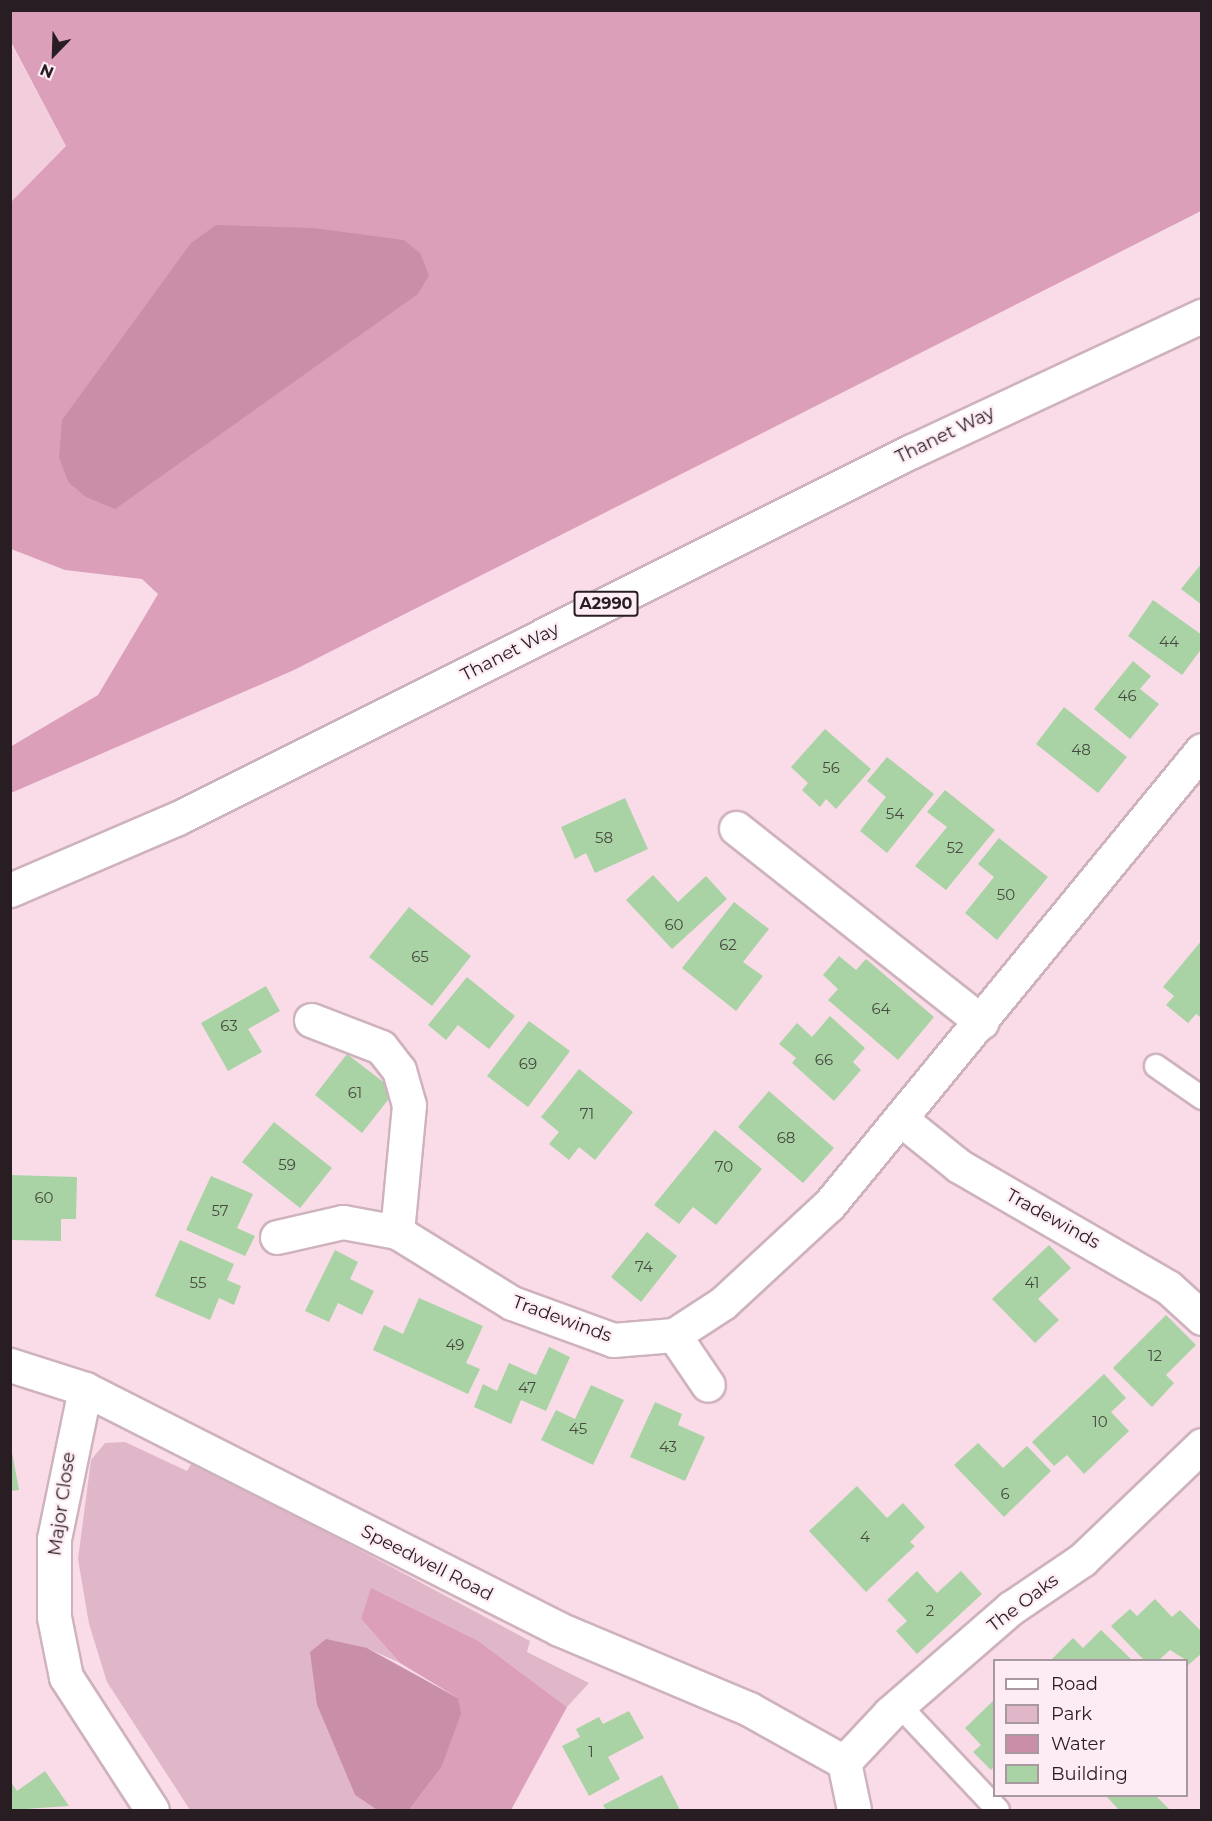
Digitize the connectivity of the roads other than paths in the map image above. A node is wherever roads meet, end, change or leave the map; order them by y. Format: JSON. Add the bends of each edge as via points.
{"nodes":[{"id":1,"x":1202,"y":316,"type":"edge"},
{"id":2,"x":1202,"y":750,"type":"edge"},
{"id":3,"x":736,"y":828,"type":"dead end"},
{"id":4,"x":10,"y":890,"type":"edge"},
{"id":5,"x":311,"y":1020,"type":"dead end"},
{"id":6,"x":982,"y":1022,"type":"junction"},
{"id":7,"x":1156,"y":1066,"type":"dead end"},
{"id":8,"x":1202,"y":1098,"type":"edge"},
{"id":9,"x":903,"y":1121,"type":"junction"},
{"id":10,"x":397,"y":1232,"type":"junction"},
{"id":11,"x":276,"y":1237,"type":"dead end"},
{"id":12,"x":1202,"y":1318,"type":"edge"},
{"id":13,"x":674,"y":1335,"type":"junction"},
{"id":14,"x":10,"y":1365,"type":"edge"},
{"id":15,"x":708,"y":1385,"type":"dead end"},
{"id":16,"x":85,"y":1389,"type":"junction"},
{"id":17,"x":1202,"y":1445,"type":"edge"},
{"id":18,"x":899,"y":1705,"type":"junction"},
{"id":19,"x":844,"y":1762,"type":"junction"},
{"id":20,"x":152,"y":1810,"type":"edge"},
{"id":21,"x":854,"y":1810,"type":"edge"},
{"id":22,"x":998,"y":1810,"type":"edge"}],
"edges":[{"from":1,"to":4,"type":"street","name":"Thanet Way","number":"A2990","via":[[912,451],[176,819]]},
{"from":2,"to":6,"type":"street","name":"Tradewinds"},
{"from":3,"to":6,"type":"street"},
{"from":5,"to":10,"type":"street","via":[[381,1047],[399,1070],[409,1105]]},
{"from":6,"to":9,"type":"street","name":"Tradewinds"},
{"from":7,"to":8,"type":"lane"},
{"from":9,"to":12,"type":"street","name":"Tradewinds","via":[[959,1166],[1168,1287]]},
{"from":9,"to":13,"type":"street","name":"Tradewinds","via":[[830,1205],[723,1303]]},
{"from":10,"to":11,"type":"street","name":"Tradewinds","via":[[343,1222]]},
{"from":10,"to":13,"type":"street","name":"Tradewinds","via":[[513,1303],[613,1340]]},
{"from":13,"to":15,"type":"street"},
{"from":14,"to":16,"type":"street","name":"Speedwell Road"},
{"from":16,"to":19,"type":"street","name":"Speedwell Road","via":[[577,1638],[749,1709]]},
{"from":16,"to":20,"type":"street","name":"Major Close","via":[[54,1539],[54,1617],[66,1677]]},
{"from":17,"to":18,"type":"street","name":"The Oaks","via":[[1082,1560],[1011,1608]]},
{"from":18,"to":19,"type":"street","name":"The Oaks"},
{"from":18,"to":22,"type":"lane"},
{"from":19,"to":21,"type":"street"}]}
